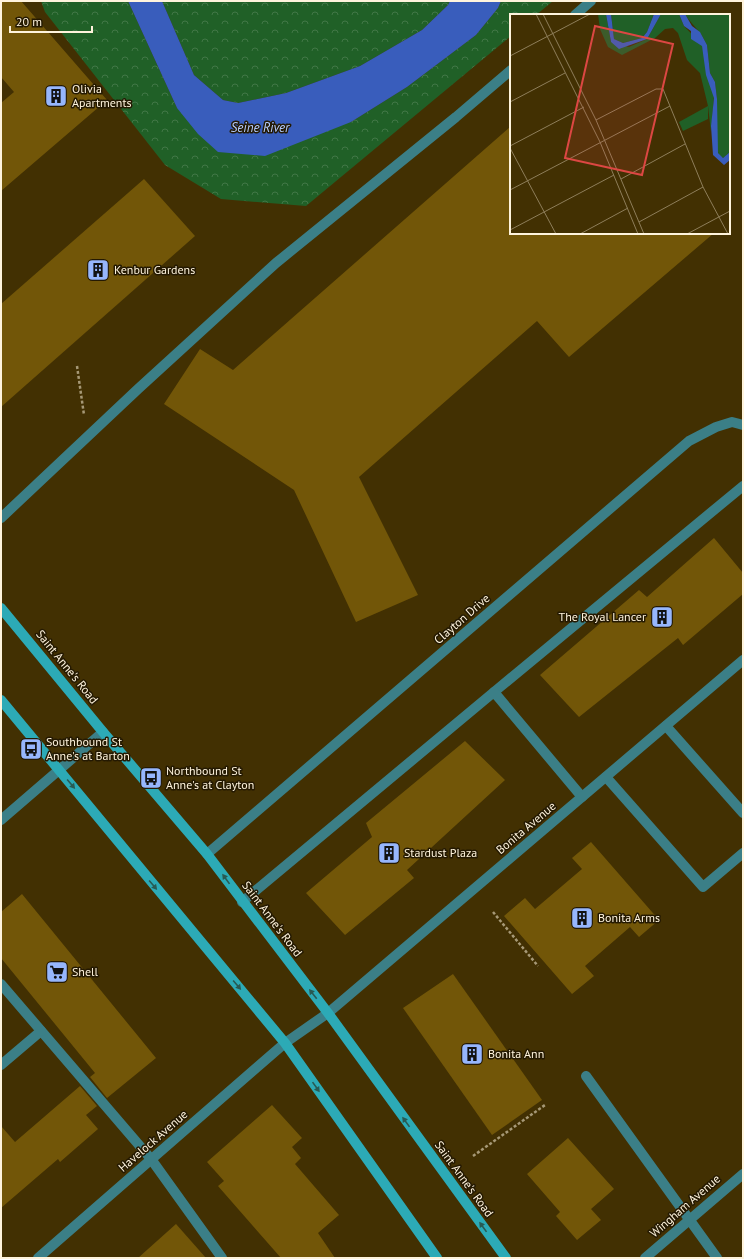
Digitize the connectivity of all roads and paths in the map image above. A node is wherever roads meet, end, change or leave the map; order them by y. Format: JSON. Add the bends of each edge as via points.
{"nodes":[{"id":1,"x":591,"y":1,"type":"edge"},
{"id":2,"x":576,"y":14,"type":"edge"},
{"id":3,"x":510,"y":71,"type":"edge"},
{"id":4,"x":77,"y":366,"type":"dead end"},
{"id":5,"x":84,"y":418,"type":"dead end"},
{"id":6,"x":743,"y":425,"type":"edge"},
{"id":7,"x":743,"y":486,"type":"edge"},
{"id":8,"x":1,"y":518,"type":"edge"},
{"id":9,"x":1,"y":608,"type":"edge"},
{"id":10,"x":743,"y":660,"type":"edge"},
{"id":11,"x":494,"y":692,"type":"junction"},
{"id":12,"x":1,"y":700,"type":"edge"},
{"id":13,"x":666,"y":726,"type":"junction"},
{"id":14,"x":104,"y":732,"type":"junction"},
{"id":15,"x":58,"y":770,"type":"junction"},
{"id":16,"x":606,"y":777,"type":"junction"},
{"id":17,"x":582,"y":797,"type":"junction"},
{"id":18,"x":743,"y":813,"type":"edge"},
{"id":19,"x":1,"y":820,"type":"edge"},
{"id":20,"x":743,"y":853,"type":"edge"},
{"id":21,"x":207,"y":854,"type":"junction"},
{"id":22,"x":242,"y":902,"type":"junction"},
{"id":23,"x":493,"y":912,"type":"dead end"},
{"id":24,"x":538,"y":966,"type":"dead end"},
{"id":25,"x":1,"y":984,"type":"edge"},
{"id":26,"x":328,"y":1014,"type":"junction"},
{"id":27,"x":41,"y":1030,"type":"junction"},
{"id":28,"x":285,"y":1043,"type":"junction"},
{"id":29,"x":1,"y":1065,"type":"edge"},
{"id":30,"x":586,"y":1076,"type":"dead end"},
{"id":31,"x":545,"y":1105,"type":"dead end"},
{"id":32,"x":473,"y":1156,"type":"dead end"},
{"id":33,"x":151,"y":1159,"type":"junction"},
{"id":34,"x":743,"y":1174,"type":"edge"},
{"id":35,"x":690,"y":1218,"type":"junction"},
{"id":36,"x":38,"y":1258,"type":"edge"},
{"id":37,"x":222,"y":1258,"type":"edge"},
{"id":38,"x":437,"y":1258,"type":"edge"},
{"id":39,"x":506,"y":1258,"type":"edge"},
{"id":40,"x":645,"y":1258,"type":"edge"},
{"id":41,"x":717,"y":1258,"type":"edge"}],
"edges":[{"from":1,"to":2,"type":"street"},
{"from":3,"to":8,"type":"street","via":[[276,262]]},
{"from":4,"to":5,"type":"path"},
{"from":6,"to":21,"type":"street","name":"Clayton Drive","via":[[732,422],[689,441]]},
{"from":7,"to":11,"type":"street"},
{"from":9,"to":14,"type":"main road","name":"Saint Anne's Road"},
{"from":10,"to":13,"type":"street","name":"Bonita Avenue"},
{"from":11,"to":17,"type":"street"},
{"from":11,"to":22,"type":"street"},
{"from":12,"to":15,"type":"main road"},
{"from":13,"to":16,"type":"street","name":"Bonita Avenue"},
{"from":13,"to":18,"type":"street"},
{"from":14,"to":15,"type":"street"},
{"from":14,"to":21,"type":"main road","name":"Saint Anne's Road"},
{"from":15,"to":19,"type":"street"},
{"from":15,"to":28,"type":"main road","one_way":true},
{"from":16,"to":17,"type":"street","name":"Bonita Avenue"},
{"from":16,"to":20,"type":"street","via":[[704,887]]},
{"from":17,"to":26,"type":"street","name":"Bonita Avenue"},
{"from":22,"to":21,"type":"main road","name":"Saint Anne's Road","one_way":true},
{"from":26,"to":22,"type":"main road","name":"Saint Anne's Road","one_way":true},
{"from":23,"to":24,"type":"path"},
{"from":25,"to":27,"type":"street"},
{"from":26,"to":28,"type":"street","name":"Bonita Avenue"},
{"from":39,"to":26,"type":"main road","name":"Saint Anne's Road","one_way":true},
{"from":27,"to":29,"type":"street"},
{"from":27,"to":33,"type":"street"},
{"from":28,"to":33,"type":"street","name":"Havelock Avenue"},
{"from":28,"to":38,"type":"main road","one_way":true},
{"from":30,"to":35,"type":"street"},
{"from":31,"to":32,"type":"path"},
{"from":33,"to":36,"type":"street","name":"Havelock Avenue"},
{"from":33,"to":37,"type":"street"},
{"from":34,"to":35,"type":"street","name":"Wingham Avenue"},
{"from":35,"to":40,"type":"street","name":"Wingham Avenue"},
{"from":35,"to":41,"type":"street"}]}
